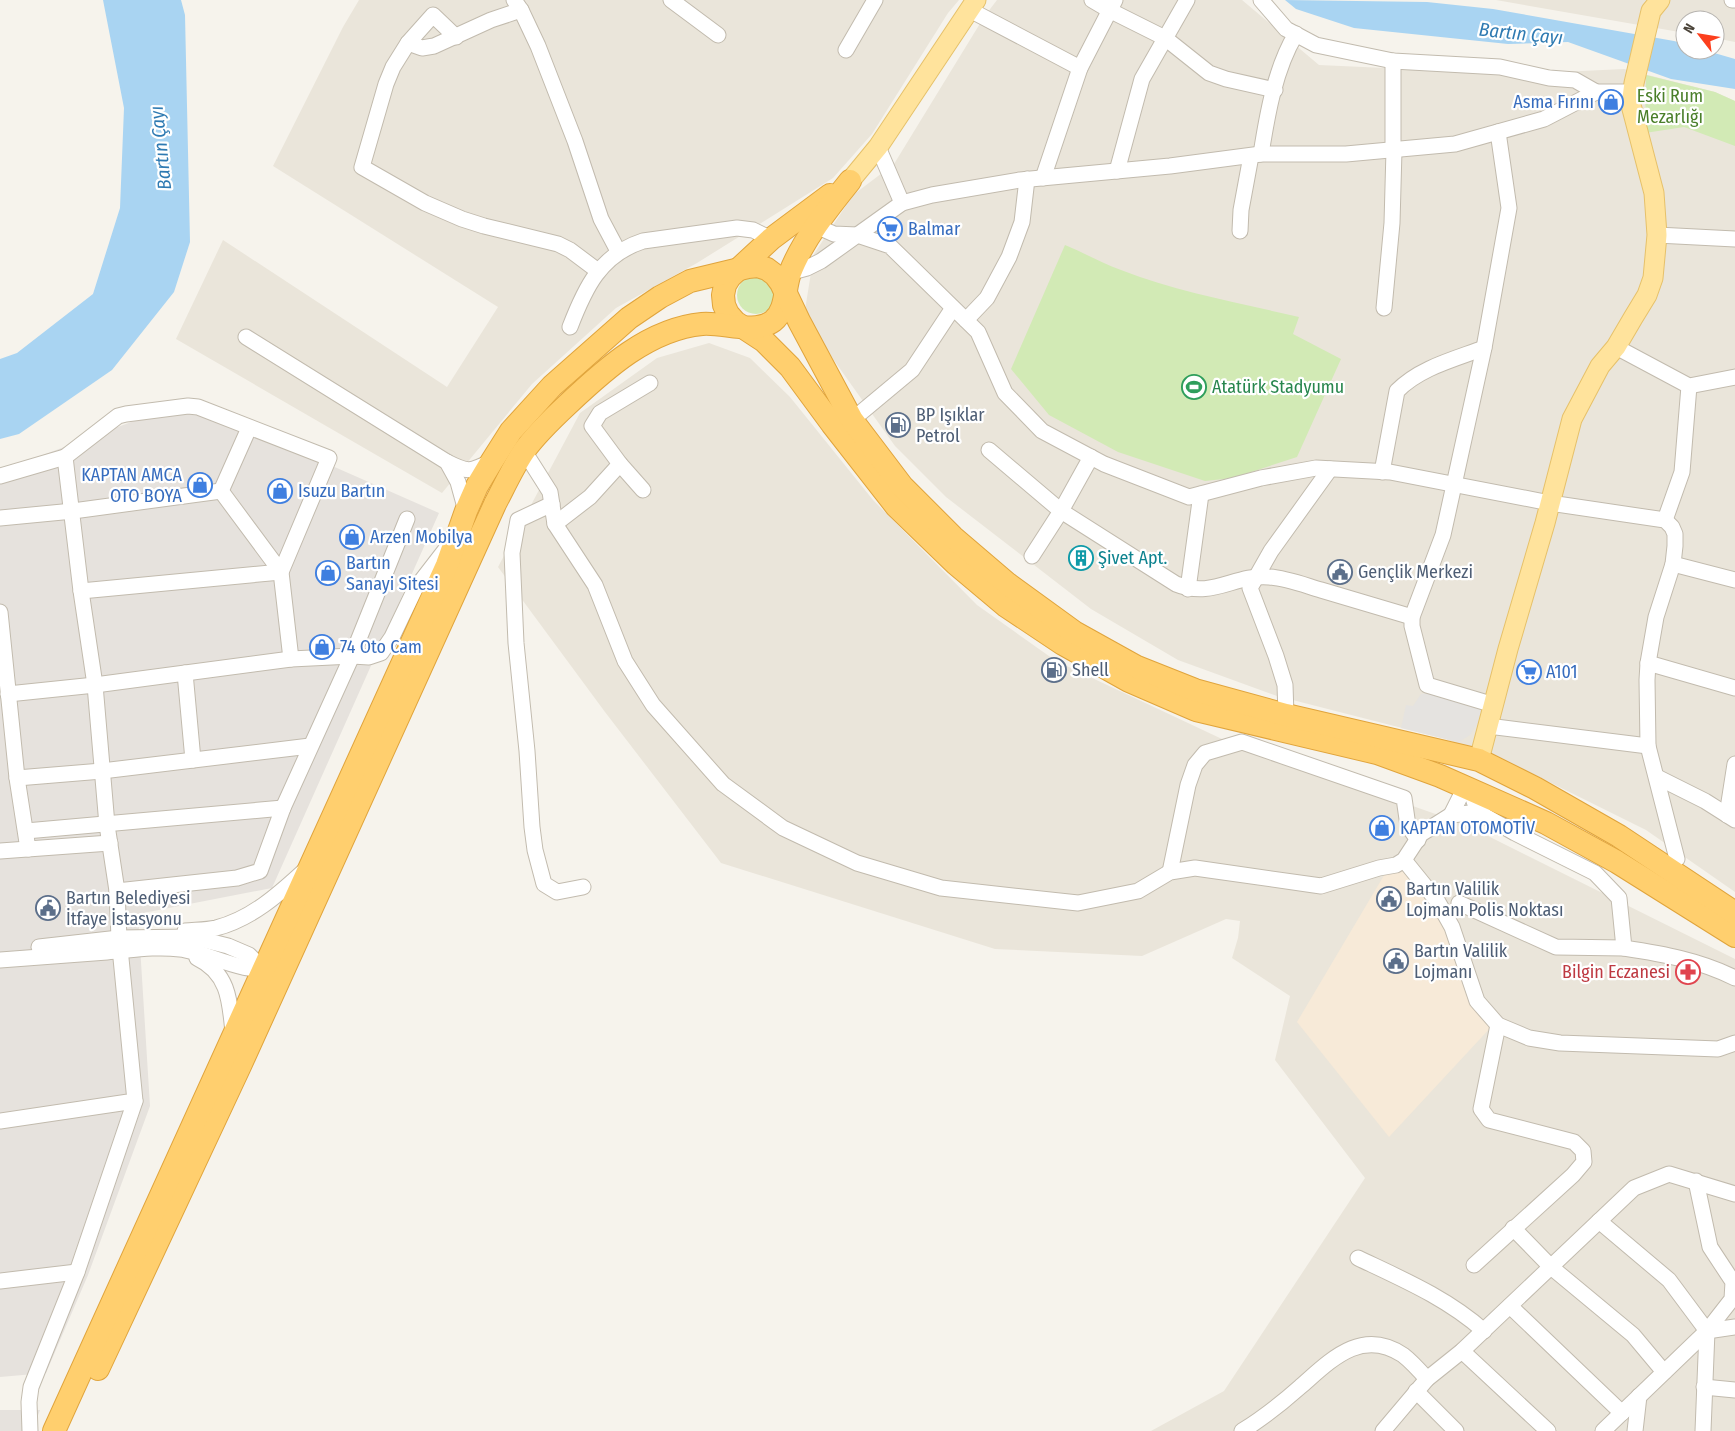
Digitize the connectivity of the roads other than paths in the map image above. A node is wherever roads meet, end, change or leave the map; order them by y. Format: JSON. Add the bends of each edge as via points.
{"nodes":[{"id":1,"x":671,"y":0,"type":"edge"},
{"id":2,"x":875,"y":0,"type":"edge"},
{"id":3,"x":1092,"y":0,"type":"edge"},
{"id":4,"x":1187,"y":0,"type":"edge"},
{"id":5,"x":1261,"y":0,"type":"edge"},
{"id":6,"x":1654,"y":2,"type":"edge"},
{"id":7,"x":972,"y":3,"type":"edge"},
{"id":8,"x":517,"y":5,"type":"edge"},
{"id":9,"x":1112,"y":5,"type":"edge"},
{"id":10,"x":1296,"y":34,"type":"junction"},
{"id":11,"x":718,"y":35,"type":"dead end"},
{"id":12,"x":456,"y":36,"type":"junction"},
{"id":13,"x":1165,"y":38,"type":"junction"},
{"id":14,"x":408,"y":43,"type":"junction"},
{"id":15,"x":846,"y":50,"type":"dead end"},
{"id":16,"x":1393,"y":61,"type":"junction"},
{"id":17,"x":1080,"y":68,"type":"junction"},
{"id":18,"x":1634,"y":88,"type":"junction"},
{"id":19,"x":1275,"y":90,"type":"junction"},
{"id":20,"x":1596,"y":92,"type":"junction"},
{"id":21,"x":1498,"y":132,"type":"junction"},
{"id":22,"x":878,"y":147,"type":"junction"},
{"id":23,"x":1393,"y":150,"type":"junction"},
{"id":24,"x":1256,"y":155,"type":"junction"},
{"id":25,"x":1118,"y":171,"type":"junction"},
{"id":26,"x":1043,"y":178,"type":"junction"},
{"id":27,"x":1027,"y":179,"type":"junction"},
{"id":28,"x":850,"y":181,"type":"joint"},
{"id":29,"x":902,"y":203,"type":"junction"},
{"id":30,"x":820,"y":219,"type":"junction"},
{"id":31,"x":1240,"y":231,"type":"dead end"},
{"id":32,"x":858,"y":235,"type":"junction"},
{"id":33,"x":1657,"y":235,"type":"junction"},
{"id":34,"x":771,"y":239,"type":"junction"},
{"id":35,"x":1735,"y":239,"type":"edge"},
{"id":36,"x":618,"y":252,"type":"junction"},
{"id":37,"x":738,"y":270,"type":"junction"},
{"id":38,"x":598,"y":271,"type":"junction"},
{"id":39,"x":783,"y":280,"type":"junction"},
{"id":40,"x":953,"y":308,"type":"junction"},
{"id":41,"x":1384,"y":308,"type":"dead end"},
{"id":42,"x":966,"y":320,"type":"junction"},
{"id":43,"x":570,"y":327,"type":"dead end"},
{"id":44,"x":744,"y":327,"type":"junction"},
{"id":45,"x":246,"y":337,"type":"dead end"},
{"id":46,"x":1484,"y":348,"type":"junction"},
{"id":47,"x":1616,"y":348,"type":"junction"},
{"id":48,"x":1735,"y":377,"type":"edge"},
{"id":49,"x":650,"y":383,"type":"dead end"},
{"id":50,"x":1690,"y":386,"type":"junction"},
{"id":51,"x":852,"y":420,"type":"junction"},
{"id":52,"x":250,"y":428,"type":"junction"},
{"id":53,"x":989,"y":450,"type":"dead end"},
{"id":54,"x":524,"y":451,"type":"junction"},
{"id":55,"x":65,"y":457,"type":"junction"},
{"id":56,"x":1091,"y":457,"type":"junction"},
{"id":57,"x":492,"y":461,"type":"junction"},
{"id":58,"x":448,"y":462,"type":"junction"},
{"id":59,"x":620,"y":464,"type":"junction"},
{"id":60,"x":1330,"y":469,"type":"junction"},
{"id":61,"x":1382,"y":472,"type":"junction"},
{"id":62,"x":0,"y":476,"type":"edge"},
{"id":63,"x":1454,"y":485,"type":"junction"},
{"id":64,"x":643,"y":490,"type":"dead end"},
{"id":65,"x":221,"y":491,"type":"junction"},
{"id":66,"x":1201,"y":494,"type":"junction"},
{"id":67,"x":1550,"y":503,"type":"junction"},
{"id":68,"x":552,"y":504,"type":"junction"},
{"id":69,"x":72,"y":511,"type":"junction"},
{"id":70,"x":466,"y":511,"type":"junction"},
{"id":71,"x":1061,"y":511,"type":"junction"},
{"id":72,"x":0,"y":518,"type":"edge"},
{"id":73,"x":407,"y":519,"type":"dead end"},
{"id":74,"x":1665,"y":520,"type":"junction"},
{"id":75,"x":555,"y":524,"type":"junction"},
{"id":76,"x":458,"y":534,"type":"junction"},
{"id":77,"x":1032,"y":556,"type":"dead end"},
{"id":78,"x":1673,"y":564,"type":"junction"},
{"id":79,"x":281,"y":572,"type":"junction"},
{"id":80,"x":1256,"y":576,"type":"junction"},
{"id":81,"x":1735,"y":580,"type":"edge"},
{"id":82,"x":1188,"y":589,"type":"junction"},
{"id":83,"x":81,"y":591,"type":"junction"},
{"id":84,"x":0,"y":612,"type":"edge"},
{"id":85,"x":1412,"y":617,"type":"junction"},
{"id":86,"x":352,"y":656,"type":"junction"},
{"id":87,"x":291,"y":659,"type":"junction"},
{"id":88,"x":1648,"y":663,"type":"junction"},
{"id":89,"x":185,"y":673,"type":"junction"},
{"id":90,"x":95,"y":685,"type":"junction"},
{"id":91,"x":1735,"y":688,"type":"edge"},
{"id":92,"x":8,"y":694,"type":"junction"},
{"id":93,"x":1494,"y":705,"type":"junction"},
{"id":94,"x":1286,"y":715,"type":"junction"},
{"id":95,"x":1488,"y":726,"type":"junction"},
{"id":96,"x":6,"y":735,"type":"edge"},
{"id":97,"x":310,"y":746,"type":"junction"},
{"id":98,"x":1648,"y":746,"type":"junction"},
{"id":99,"x":193,"y":760,"type":"junction"},
{"id":100,"x":1479,"y":760,"type":"junction"},
{"id":101,"x":1735,"y":764,"type":"edge"},
{"id":102,"x":102,"y":771,"type":"junction"},
{"id":103,"x":1657,"y":777,"type":"junction"},
{"id":104,"x":17,"y":778,"type":"junction"},
{"id":105,"x":1470,"y":789,"type":"junction"},
{"id":106,"x":283,"y":808,"type":"junction"},
{"id":107,"x":1451,"y":815,"type":"junction"},
{"id":108,"x":1486,"y":816,"type":"junction"},
{"id":109,"x":1731,"y":818,"type":"edge"},
{"id":110,"x":107,"y":825,"type":"junction"},
{"id":111,"x":26,"y":831,"type":"junction"},
{"id":112,"x":1418,"y":840,"type":"junction"},
{"id":113,"x":110,"y":843,"type":"junction"},
{"id":114,"x":28,"y":849,"type":"junction"},
{"id":115,"x":0,"y":851,"type":"edge"},
{"id":116,"x":1677,"y":859,"type":"dead end"},
{"id":117,"x":1404,"y":860,"type":"junction"},
{"id":118,"x":312,"y":864,"type":"junction"},
{"id":119,"x":1170,"y":872,"type":"junction"},
{"id":120,"x":583,"y":887,"type":"dead end"},
{"id":121,"x":117,"y":890,"type":"junction"},
{"id":122,"x":1459,"y":903,"type":"dead end"},
{"id":123,"x":1735,"y":913,"type":"edge"},
{"id":124,"x":1735,"y":936,"type":"edge"},
{"id":125,"x":124,"y":942,"type":"junction"},
{"id":126,"x":295,"y":944,"type":"junction"},
{"id":127,"x":1624,"y":948,"type":"junction"},
{"id":128,"x":180,"y":949,"type":"junction"},
{"id":129,"x":0,"y":951,"type":"edge"},
{"id":130,"x":0,"y":960,"type":"edge"},
{"id":131,"x":264,"y":969,"type":"junction"},
{"id":132,"x":1735,"y":978,"type":"edge"},
{"id":133,"x":269,"y":1002,"type":"junction"},
{"id":134,"x":1498,"y":1025,"type":"junction"},
{"id":135,"x":234,"y":1036,"type":"junction"},
{"id":136,"x":1735,"y":1043,"type":"edge"},
{"id":137,"x":135,"y":1101,"type":"junction"},
{"id":138,"x":0,"y":1121,"type":"edge"},
{"id":139,"x":1696,"y":1181,"type":"junction"},
{"id":140,"x":1735,"y":1194,"type":"edge"},
{"id":141,"x":1599,"y":1221,"type":"junction"},
{"id":142,"x":1513,"y":1228,"type":"junction"},
{"id":143,"x":1358,"y":1258,"type":"dead end"},
{"id":144,"x":1474,"y":1265,"type":"dead end"},
{"id":145,"x":1551,"y":1267,"type":"junction"},
{"id":146,"x":77,"y":1272,"type":"junction"},
{"id":147,"x":0,"y":1281,"type":"edge"},
{"id":148,"x":1510,"y":1306,"type":"junction"},
{"id":149,"x":1735,"y":1327,"type":"edge"},
{"id":150,"x":1484,"y":1331,"type":"junction"},
{"id":151,"x":1706,"y":1331,"type":"junction"},
{"id":152,"x":1462,"y":1352,"type":"junction"},
{"id":153,"x":1664,"y":1372,"type":"junction"},
{"id":154,"x":1427,"y":1379,"type":"junction"},
{"id":155,"x":1704,"y":1387,"type":"junction"},
{"id":156,"x":1735,"y":1390,"type":"edge"},
{"id":157,"x":1416,"y":1391,"type":"junction"},
{"id":158,"x":1639,"y":1396,"type":"junction"},
{"id":159,"x":1622,"y":1413,"type":"junction"},
{"id":160,"x":30,"y":1431,"type":"edge"},
{"id":161,"x":54,"y":1431,"type":"edge"},
{"id":162,"x":68,"y":1431,"type":"edge"},
{"id":163,"x":1242,"y":1431,"type":"edge"},
{"id":164,"x":1384,"y":1431,"type":"edge"},
{"id":165,"x":1456,"y":1431,"type":"edge"},
{"id":166,"x":1548,"y":1431,"type":"edge"},
{"id":167,"x":1603,"y":1431,"type":"edge"},
{"id":168,"x":1635,"y":1431,"type":"edge"},
{"id":169,"x":1703,"y":1431,"type":"edge"}],
"edges":[{"from":1,"to":11,"type":"street"},
{"from":2,"to":15,"type":"street"},
{"from":3,"to":9,"type":"street"},
{"from":4,"to":13,"type":"street"},
{"from":5,"to":10,"type":"street","via":[[1286,29]]},
{"from":6,"to":18,"type":"main road"},
{"from":7,"to":17,"type":"street"},
{"from":7,"to":22,"type":"main road"},
{"from":8,"to":12,"type":"street"},
{"from":8,"to":36,"type":"street","via":[[538,46],[601,219]]},
{"from":9,"to":13,"type":"street"},
{"from":9,"to":17,"type":"street"},
{"from":10,"to":16,"type":"street","via":[[1316,45]]},
{"from":10,"to":19,"type":"street","via":[[1287,48]]},
{"from":12,"to":14,"type":"street","via":[[428,48]]},
{"from":12,"to":14,"type":"street","via":[[434,15]]},
{"from":13,"to":19,"type":"street","via":[[1209,73]]},
{"from":13,"to":25,"type":"street","via":[[1142,78]]},
{"from":14,"to":38,"type":"street","via":[[386,84],[362,168],[425,203],[462,219],[558,244]]},
{"from":16,"to":20,"type":"street","via":[[1500,67],[1574,80]]},
{"from":16,"to":23,"type":"street"},
{"from":17,"to":26,"type":"street"},
{"from":18,"to":20,"type":"street"},
{"from":18,"to":33,"type":"main road","via":[[1631,105],[1654,193]]},
{"from":19,"to":24,"type":"street"},
{"from":20,"to":21,"type":"street","via":[[1544,119]]},
{"from":21,"to":23,"type":"street","via":[[1455,144]]},
{"from":21,"to":46,"type":"street","via":[[1509,208]]},
{"from":22,"to":28,"type":"main road"},
{"from":22,"to":29,"type":"street"},
{"from":23,"to":24,"type":"street"},
{"from":23,"to":41,"type":"street","via":[[1392,223]]},
{"from":24,"to":25,"type":"street"},
{"from":24,"to":31,"type":"street","via":[[1241,210]]},
{"from":25,"to":26,"type":"street"},
{"from":26,"to":27,"type":"street"},
{"from":27,"to":29,"type":"street"},
{"from":27,"to":42,"type":"street","via":[[1022,222],[1009,256],[987,298]]},
{"from":28,"to":30,"type":"highway"},
{"from":29,"to":32,"type":"street"},
{"from":30,"to":32,"type":"street","via":[[834,234]]},
{"from":30,"to":34,"type":"highway"},
{"from":30,"to":39,"type":"highway"},
{"from":32,"to":39,"type":"street","via":[[821,261]]},
{"from":32,"to":40,"type":"street","via":[[890,246]]},
{"from":33,"to":35,"type":"street"},
{"from":33,"to":47,"type":"main road","via":[[1653,278]]},
{"from":34,"to":36,"type":"street","via":[[753,230],[737,228],[643,241]]},
{"from":34,"to":37,"type":"highway"},
{"from":36,"to":38,"type":"street"},
{"from":37,"to":39,"type":"highway","via":[[758,266]]},
{"from":37,"to":44,"type":"highway","via":[[725,285],[724,305],[735,322]]},
{"from":37,"to":57,"type":"highway","via":[[690,281],[629,318],[552,386],[511,431]]},
{"from":38,"to":43,"type":"street"},
{"from":39,"to":44,"type":"highway","via":[[784,303],[774,321],[765,326]]},
{"from":39,"to":51,"type":"highway"},
{"from":40,"to":42,"type":"street"},
{"from":40,"to":51,"type":"street","via":[[912,370]]},
{"from":42,"to":56,"type":"street","via":[[978,332],[1004,393],[1042,431]]},
{"from":44,"to":54,"type":"highway","via":[[703,323],[654,338],[592,381]]},
{"from":44,"to":105,"type":"highway","via":[[764,341],[790,367],[896,506],[998,600],[1063,644],[1129,681],[1196,710],[1377,753]]},
{"from":45,"to":58,"type":"street"},
{"from":46,"to":61,"type":"street","via":[[1427,370],[1397,391]]},
{"from":46,"to":63,"type":"street"},
{"from":47,"to":50,"type":"street"},
{"from":47,"to":67,"type":"main road","via":[[1600,366],[1572,419]]},
{"from":48,"to":50,"type":"street"},
{"from":49,"to":59,"type":"street","via":[[600,413],[592,426]]},
{"from":50,"to":74,"type":"street","via":[[1682,472]]},
{"from":51,"to":94,"type":"highway","via":[[902,486],[953,537],[1008,584],[1074,632],[1137,667],[1195,690]]},
{"from":52,"to":55,"type":"street","via":[[198,407],[126,414],[109,422]]},
{"from":52,"to":65,"type":"street"},
{"from":52,"to":79,"type":"street","via":[[329,458]]},
{"from":53,"to":71,"type":"street"},
{"from":54,"to":68,"type":"street","via":[[550,492]]},
{"from":54,"to":126,"type":"highway","via":[[495,504]]},
{"from":55,"to":62,"type":"street"},
{"from":55,"to":69,"type":"street"},
{"from":56,"to":66,"type":"street","via":[[1189,497]]},
{"from":56,"to":71,"type":"street"},
{"from":57,"to":58,"type":"street","via":[[475,469],[463,470]]},
{"from":57,"to":70,"type":"highway"},
{"from":58,"to":70,"type":"street"},
{"from":59,"to":64,"type":"street"},
{"from":59,"to":75,"type":"street","via":[[590,497]]},
{"from":60,"to":61,"type":"street"},
{"from":60,"to":66,"type":"street","via":[[1316,468],[1261,478]]},
{"from":60,"to":80,"type":"street"},
{"from":61,"to":63,"type":"street"},
{"from":63,"to":67,"type":"street"},
{"from":63,"to":85,"type":"street","via":[[1443,534]]},
{"from":65,"to":69,"type":"street"},
{"from":65,"to":79,"type":"street"},
{"from":66,"to":82,"type":"street"},
{"from":67,"to":74,"type":"street"},
{"from":67,"to":93,"type":"main road"},
{"from":68,"to":75,"type":"street"},
{"from":68,"to":120,"type":"street","via":[[518,520],[512,553],[516,643],[532,827],[544,884],[557,892]]},
{"from":69,"to":72,"type":"street"},
{"from":69,"to":83,"type":"street"},
{"from":70,"to":76,"type":"highway"},
{"from":71,"to":77,"type":"street"},
{"from":71,"to":82,"type":"street"},
{"from":73,"to":86,"type":"street"},
{"from":74,"to":78,"type":"street","via":[[1675,534]]},
{"from":75,"to":119,"type":"street","via":[[595,585],[625,661],[653,705],[724,784],[783,828],[857,863],[941,888],[1078,903],[1138,891]]},
{"from":76,"to":86,"type":"street","via":[[415,588],[381,653],[369,657]]},
{"from":76,"to":118,"type":"highway"},
{"from":78,"to":81,"type":"street"},
{"from":78,"to":88,"type":"street","via":[[1656,617]]},
{"from":79,"to":83,"type":"street"},
{"from":79,"to":87,"type":"street"},
{"from":80,"to":82,"type":"street","via":[[1201,590]]},
{"from":80,"to":85,"type":"street","via":[[1309,586]]},
{"from":80,"to":94,"type":"street","via":[[1250,588],[1285,685]]},
{"from":83,"to":90,"type":"street"},
{"from":84,"to":92,"type":"street"},
{"from":85,"to":93,"type":"street","via":[[1413,634],[1427,686]]},
{"from":86,"to":87,"type":"street"},
{"from":86,"to":97,"type":"street"},
{"from":87,"to":89,"type":"street"},
{"from":88,"to":91,"type":"street"},
{"from":88,"to":98,"type":"street"},
{"from":89,"to":90,"type":"street"},
{"from":89,"to":99,"type":"street"},
{"from":90,"to":92,"type":"street"},
{"from":90,"to":102,"type":"street"},
{"from":92,"to":96,"type":"street"},
{"from":93,"to":95,"type":"main road"},
{"from":94,"to":100,"type":"highway"},
{"from":95,"to":98,"type":"street"},
{"from":95,"to":100,"type":"main road"},
{"from":96,"to":104,"type":"street"},
{"from":97,"to":99,"type":"street"},
{"from":97,"to":106,"type":"street"},
{"from":98,"to":103,"type":"street"},
{"from":99,"to":102,"type":"street"},
{"from":100,"to":105,"type":"highway"},
{"from":100,"to":123,"type":"highway","via":[[1619,836]]},
{"from":101,"to":109,"type":"street"},
{"from":102,"to":104,"type":"street"},
{"from":102,"to":110,"type":"street"},
{"from":103,"to":109,"type":"street"},
{"from":103,"to":116,"type":"street"},
{"from":104,"to":111,"type":"street"},
{"from":105,"to":107,"type":"street","via":[[1461,795]]},
{"from":105,"to":108,"type":"street","via":[[1475,804]]},
{"from":105,"to":124,"type":"highway","via":[[1546,823],[1617,862]]},
{"from":106,"to":110,"type":"street"},
{"from":106,"to":121,"type":"street","via":[[260,871],[237,878]]},
{"from":107,"to":108,"type":"street","via":[[1470,813]]},
{"from":107,"to":112,"type":"street","via":[[1421,834]]},
{"from":108,"to":127,"type":"street","via":[[1594,873],[1619,898]]},
{"from":110,"to":111,"type":"street"},
{"from":110,"to":113,"type":"street"},
{"from":111,"to":114,"type":"street"},
{"from":112,"to":117,"type":"street"},
{"from":112,"to":119,"type":"street","via":[[1408,826],[1404,798],[1242,742],[1205,753],[1194,765]]},
{"from":113,"to":114,"type":"street"},
{"from":113,"to":121,"type":"street"},
{"from":114,"to":115,"type":"street"},
{"from":117,"to":119,"type":"street","via":[[1396,866],[1321,886],[1195,868]]},
{"from":117,"to":134,"type":"street","via":[[1438,902],[1452,927],[1477,1001]]},
{"from":118,"to":125,"type":"street","via":[[276,898],[242,918],[215,928]]},
{"from":118,"to":131,"type":"highway"},
{"from":121,"to":125,"type":"street"},
{"from":122,"to":127,"type":"street","via":[[1556,947]]},
{"from":125,"to":128,"type":"street"},
{"from":125,"to":129,"type":"street"},
{"from":125,"to":130,"type":"street"},
{"from":125,"to":131,"type":"street","via":[[192,936],[249,955]]},
{"from":125,"to":137,"type":"street"},
{"from":126,"to":131,"type":"street","via":[[275,966]]},
{"from":126,"to":133,"type":"highway"},
{"from":127,"to":132,"type":"street","via":[[1673,955]]},
{"from":128,"to":131,"type":"street"},
{"from":128,"to":135,"type":"street","via":[[208,963],[221,978],[230,998]]},
{"from":131,"to":133,"type":"street","via":[[269,979]]},
{"from":131,"to":135,"type":"highway"},
{"from":133,"to":162,"type":"highway"},
{"from":134,"to":136,"type":"street","via":[[1529,1038],[1560,1043],[1718,1049]]},
{"from":134,"to":142,"type":"street","via":[[1481,1109],[1489,1120],[1574,1142],[1583,1151],[1584,1162]]},
{"from":135,"to":161,"type":"highway"},
{"from":137,"to":138,"type":"street"},
{"from":137,"to":146,"type":"street"},
{"from":139,"to":140,"type":"street"},
{"from":139,"to":141,"type":"street","via":[[1669,1174],[1634,1188]]},
{"from":139,"to":151,"type":"street","via":[[1710,1247],[1733,1282],[1732,1299]]},
{"from":141,"to":145,"type":"street"},
{"from":141,"to":151,"type":"street","via":[[1669,1280]]},
{"from":142,"to":144,"type":"street"},
{"from":142,"to":145,"type":"street"},
{"from":143,"to":150,"type":"street","via":[[1441,1299]]},
{"from":145,"to":148,"type":"street"},
{"from":145,"to":153,"type":"street","via":[[1633,1335]]},
{"from":146,"to":147,"type":"street"},
{"from":146,"to":160,"type":"street","via":[[31,1387]]},
{"from":148,"to":150,"type":"street"},
{"from":148,"to":159,"type":"street"},
{"from":149,"to":151,"type":"street"},
{"from":150,"to":152,"type":"street"},
{"from":151,"to":153,"type":"street"},
{"from":151,"to":155,"type":"street"},
{"from":152,"to":154,"type":"street"},
{"from":152,"to":166,"type":"street"},
{"from":153,"to":158,"type":"street"},
{"from":154,"to":157,"type":"street"},
{"from":154,"to":163,"type":"street","via":[[1395,1351],[1366,1344],[1331,1360],[1289,1397]]},
{"from":155,"to":156,"type":"street"},
{"from":155,"to":169,"type":"street"},
{"from":157,"to":164,"type":"street"},
{"from":157,"to":165,"type":"street"},
{"from":158,"to":159,"type":"street"},
{"from":158,"to":168,"type":"street"},
{"from":159,"to":167,"type":"street"}]}
